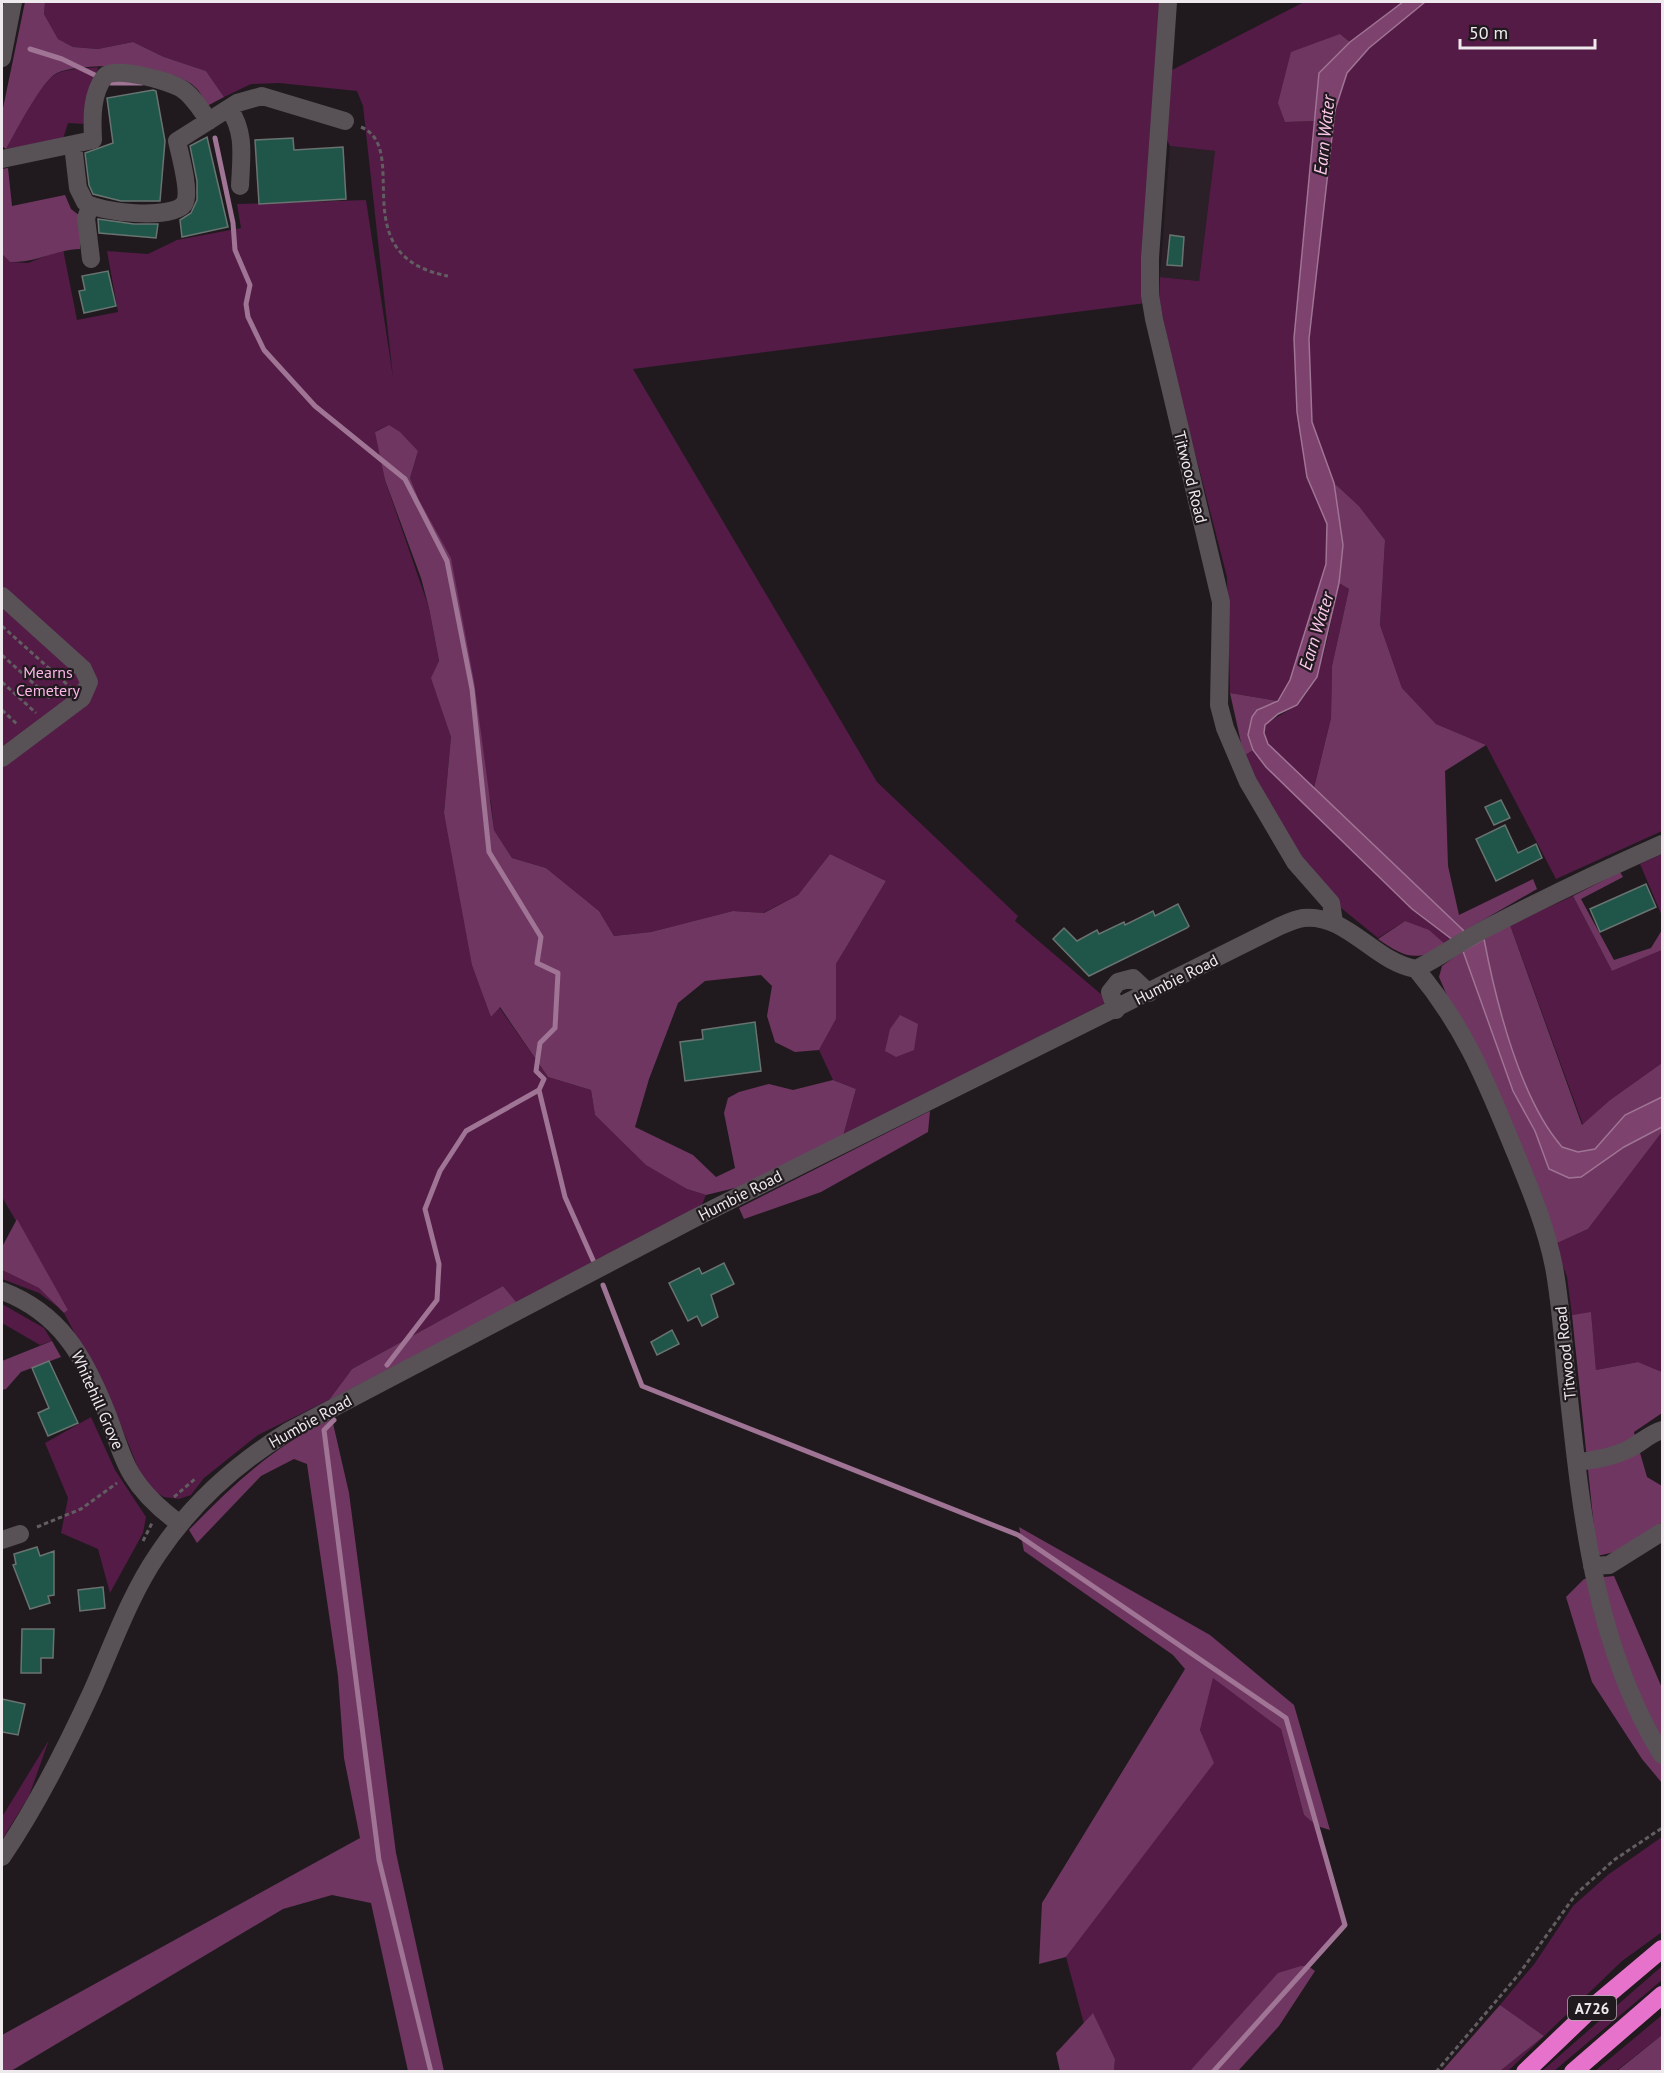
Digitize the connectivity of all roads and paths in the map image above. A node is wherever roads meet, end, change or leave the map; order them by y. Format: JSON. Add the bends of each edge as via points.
{"nodes":[{"id":1,"x":13,"y":2,"type":"edge"},
{"id":2,"x":1168,"y":2,"type":"edge"},
{"id":3,"x":2,"y":58,"type":"edge"},
{"id":4,"x":229,"y":109,"type":"junction"},
{"id":5,"x":208,"y":121,"type":"junction"},
{"id":6,"x":345,"y":121,"type":"joint"},
{"id":7,"x":72,"y":145,"type":"junction"},
{"id":8,"x":2,"y":159,"type":"edge"},
{"id":9,"x":240,"y":186,"type":"dead end"},
{"id":10,"x":90,"y":207,"type":"junction"},
{"id":11,"x":91,"y":260,"type":"dead end"},
{"id":12,"x":448,"y":276,"type":"dead end"},
{"id":13,"x":2,"y":596,"type":"edge"},
{"id":14,"x":2,"y":626,"type":"edge"},
{"id":15,"x":2,"y":655,"type":"edge"},
{"id":16,"x":2,"y":682,"type":"edge"},
{"id":17,"x":82,"y":698,"type":"junction"},
{"id":18,"x":65,"y":711,"type":"junction"},
{"id":19,"x":48,"y":723,"type":"junction"},
{"id":20,"x":2,"y":758,"type":"edge"},
{"id":21,"x":1662,"y":844,"type":"edge"},
{"id":22,"x":1334,"y":922,"type":"junction"},
{"id":23,"x":1416,"y":969,"type":"junction"},
{"id":24,"x":2,"y":1291,"type":"edge"},
{"id":25,"x":1662,"y":1430,"type":"edge"},
{"id":26,"x":1578,"y":1462,"type":"junction"},
{"id":27,"x":131,"y":1473,"type":"junction"},
{"id":28,"x":180,"y":1524,"type":"junction"},
{"id":29,"x":1662,"y":1532,"type":"edge"},
{"id":30,"x":20,"y":1534,"type":"joint"},
{"id":31,"x":2,"y":1540,"type":"edge"},
{"id":32,"x":1592,"y":1566,"type":"junction"},
{"id":33,"x":1662,"y":1755,"type":"edge"},
{"id":34,"x":1662,"y":1828,"type":"edge"},
{"id":35,"x":2,"y":1857,"type":"edge"},
{"id":36,"x":1662,"y":1949,"type":"edge"},
{"id":37,"x":1662,"y":1995,"type":"edge"},
{"id":38,"x":1436,"y":2072,"type":"edge"},
{"id":39,"x":1525,"y":2072,"type":"edge"},
{"id":40,"x":1573,"y":2072,"type":"edge"}],
"edges":[{"from":1,"to":3,"type":"street"},
{"from":2,"to":22,"type":"street","name":"Titwood Road","via":[[1150,295],[1221,602],[1220,705],[1225,729],[1248,782],[1295,862],[1331,903]]},
{"from":4,"to":5,"type":"street"},
{"from":4,"to":6,"type":"street","via":[[262,96]]},
{"from":4,"to":9,"type":"street","via":[[242,137]]},
{"from":5,"to":7,"type":"street","via":[[183,89],[154,78],[113,72],[105,77],[95,100],[93,140]]},
{"from":5,"to":10,"type":"street","via":[[177,141],[186,193],[185,203],[180,207],[148,214]]},
{"from":6,"to":12,"type":"path","via":[[369,130],[376,139],[392,243],[406,260],[424,272]]},
{"from":7,"to":8,"type":"street"},
{"from":7,"to":10,"type":"street","via":[[81,197]]},
{"from":10,"to":11,"type":"street","via":[[86,218]]},
{"from":13,"to":17,"type":"street","via":[[83,669],[90,682]]},
{"from":14,"to":17,"type":"path"},
{"from":15,"to":18,"type":"path"},
{"from":16,"to":19,"type":"path"},
{"from":17,"to":18,"type":"street"},
{"from":18,"to":19,"type":"street"},
{"from":19,"to":20,"type":"street"},
{"from":21,"to":23,"type":"street","via":[[1556,892]]},
{"from":22,"to":23,"type":"street","name":"Humbie Road","via":[[1387,959]]},
{"from":22,"to":28,"type":"street","name":"Humbie Road","via":[[1303,918],[1280,926],[695,1218],[317,1415],[258,1450],[227,1474]]},
{"from":23,"to":26,"type":"street","name":"Titwood Road","via":[[1457,1023],[1477,1059],[1540,1216],[1559,1299]]},
{"from":24,"to":27,"type":"street","name":"Whitehill Grove","via":[[32,1305],[62,1329],[91,1377]]},
{"from":25,"to":26,"type":"street","via":[[1613,1456]]},
{"from":26,"to":32,"type":"street","name":"Titwood Road"},
{"from":27,"to":28,"type":"street","name":"Whitehill Grove","via":[[146,1495]]},
{"from":27,"to":30,"type":"path","via":[[81,1509]]},
{"from":28,"to":35,"type":"street","name":"Humbie Road","via":[[156,1556],[53,1772]]},
{"from":29,"to":32,"type":"street","via":[[1610,1565]]},
{"from":30,"to":31,"type":"street"},
{"from":32,"to":33,"type":"street","name":"Titwood Road","via":[[1621,1670]]},
{"from":34,"to":38,"type":"path","via":[[1614,1860],[1576,1894],[1519,1974]]},
{"from":36,"to":39,"type":"highway","number":"A726"},
{"from":37,"to":40,"type":"highway","number":"A726"}]}
